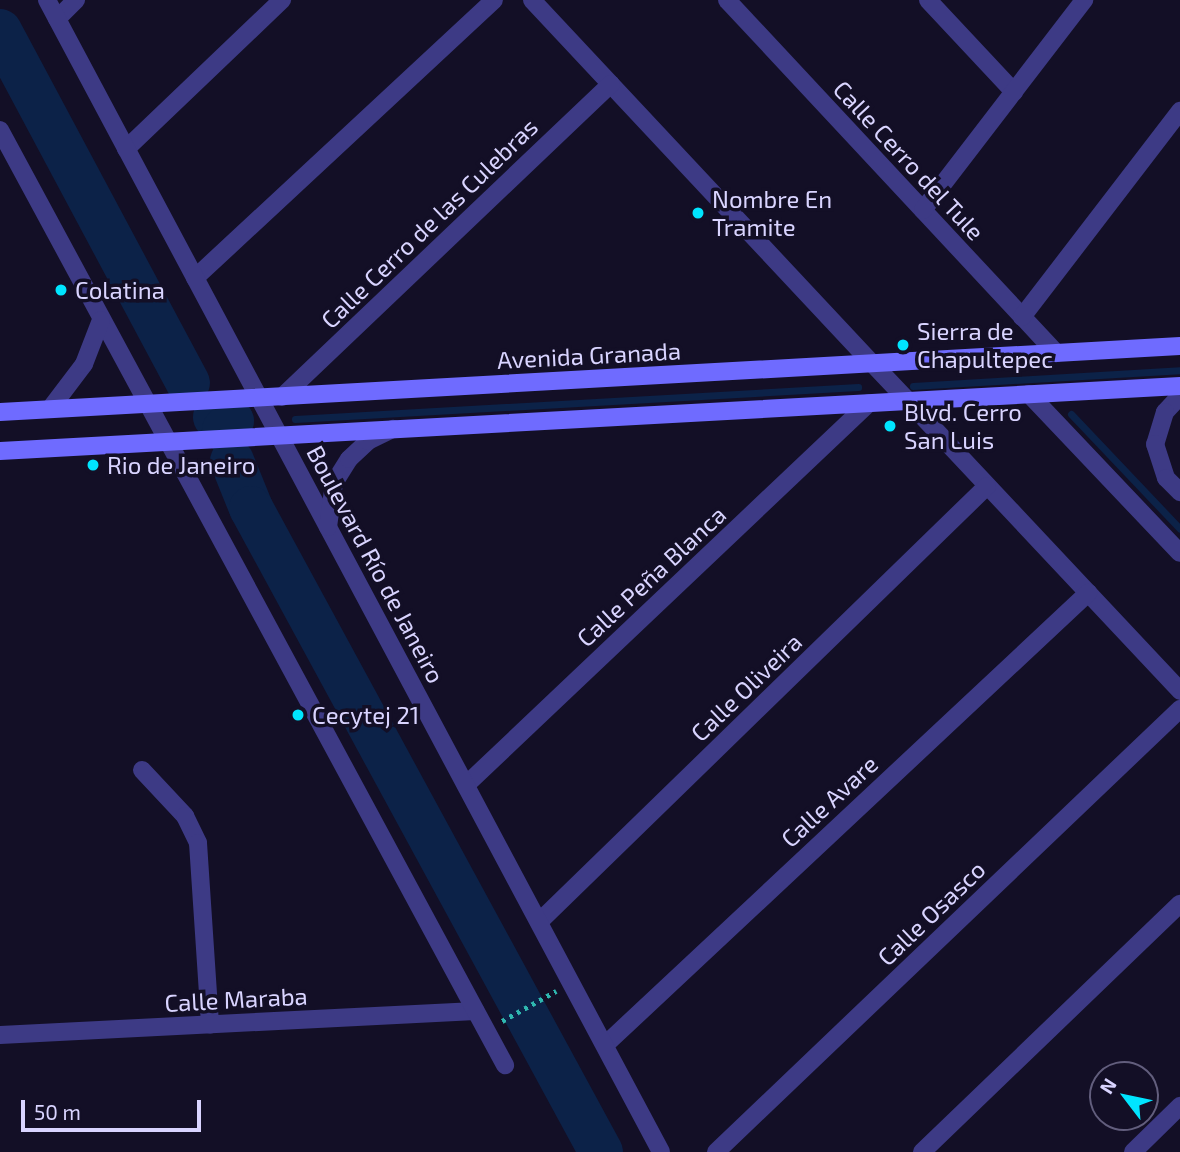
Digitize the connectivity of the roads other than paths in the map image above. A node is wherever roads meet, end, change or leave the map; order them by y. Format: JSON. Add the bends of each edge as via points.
{"nodes":[{"id":1,"x":47,"y":0,"type":"edge"},
{"id":2,"x":76,"y":0,"type":"edge"},
{"id":3,"x":282,"y":0,"type":"edge"},
{"id":4,"x":494,"y":0,"type":"edge"},
{"id":5,"x":532,"y":0,"type":"edge"},
{"id":6,"x":727,"y":0,"type":"edge"},
{"id":7,"x":928,"y":0,"type":"edge"},
{"id":8,"x":1084,"y":0,"type":"edge"},
{"id":9,"x":57,"y":19,"type":"junction"},
{"id":10,"x":611,"y":84,"type":"junction"},
{"id":11,"x":1013,"y":92,"type":"junction"},
{"id":12,"x":1180,"y":111,"type":"edge"},
{"id":13,"x":0,"y":130,"type":"edge"},
{"id":14,"x":126,"y":149,"type":"junction"},
{"id":15,"x":923,"y":210,"type":"junction"},
{"id":16,"x":195,"y":278,"type":"junction"},
{"id":17,"x":1022,"y":317,"type":"junction"},
{"id":18,"x":101,"y":320,"type":"junction"},
{"id":19,"x":1180,"y":346,"type":"edge"},
{"id":20,"x":1056,"y":353,"type":"junction"},
{"id":21,"x":872,"y":363,"type":"junction"},
{"id":22,"x":1180,"y":386,"type":"edge"},
{"id":23,"x":1029,"y":394,"type":"junction"},
{"id":24,"x":1180,"y":396,"type":"edge"},
{"id":25,"x":259,"y":397,"type":"junction"},
{"id":26,"x":282,"y":397,"type":"junction"},
{"id":27,"x":908,"y":401,"type":"junction"},
{"id":28,"x":869,"y":403,"type":"junction"},
{"id":29,"x":146,"y":404,"type":"junction"},
{"id":30,"x":50,"y":409,"type":"junction"},
{"id":31,"x":0,"y":412,"type":"edge"},
{"id":32,"x":393,"y":429,"type":"junction"},
{"id":33,"x":279,"y":435,"type":"junction"},
{"id":34,"x":166,"y":442,"type":"junction"},
{"id":35,"x":0,"y":451,"type":"edge"},
{"id":36,"x":987,"y":486,"type":"junction"},
{"id":37,"x":1180,"y":492,"type":"edge"},
{"id":38,"x":328,"y":527,"type":"junction"},
{"id":39,"x":1180,"y":553,"type":"edge"},
{"id":40,"x":1088,"y":593,"type":"junction"},
{"id":41,"x":1180,"y":691,"type":"edge"},
{"id":42,"x":1180,"y":709,"type":"edge"},
{"id":43,"x":142,"y":770,"type":"dead end"},
{"id":44,"x":466,"y":785,"type":"junction"},
{"id":45,"x":1180,"y":904,"type":"edge"},
{"id":46,"x":539,"y":922,"type":"junction"},
{"id":47,"x":475,"y":1011,"type":"junction"},
{"id":48,"x":211,"y":1025,"type":"junction"},
{"id":49,"x":0,"y":1035,"type":"edge"},
{"id":50,"x":605,"y":1045,"type":"junction"},
{"id":51,"x":505,"y":1065,"type":"dead end"},
{"id":52,"x":1180,"y":1106,"type":"edge"},
{"id":53,"x":661,"y":1152,"type":"edge"},
{"id":54,"x":716,"y":1152,"type":"edge"},
{"id":55,"x":922,"y":1152,"type":"edge"},
{"id":56,"x":1133,"y":1152,"type":"edge"}],
"edges":[{"from":1,"to":9,"type":"street","name":"Boulevard Río de Janeiro"},
{"from":2,"to":9,"type":"street"},
{"from":3,"to":14,"type":"street"},
{"from":4,"to":16,"type":"street"},
{"from":5,"to":10,"type":"street"},
{"from":6,"to":15,"type":"street","name":"Calle Cerro del Tule"},
{"from":7,"to":11,"type":"street"},
{"from":8,"to":11,"type":"street"},
{"from":9,"to":14,"type":"street","name":"Boulevard Río de Janeiro"},
{"from":10,"to":21,"type":"street"},
{"from":10,"to":26,"type":"street","name":"Calle Cerro de las Culebras"},
{"from":11,"to":15,"type":"street"},
{"from":12,"to":17,"type":"street"},
{"from":13,"to":18,"type":"street"},
{"from":14,"to":16,"type":"street","name":"Boulevard Río de Janeiro"},
{"from":15,"to":17,"type":"street","name":"Calle Cerro del Tule"},
{"from":16,"to":25,"type":"street","name":"Boulevard Río de Janeiro"},
{"from":17,"to":20,"type":"street","name":"Calle Cerro del Tule"},
{"from":18,"to":29,"type":"street"},
{"from":18,"to":30,"type":"street","via":[[84,365]]},
{"from":19,"to":20,"type":"main road","name":"Avenida Granada"},
{"from":20,"to":21,"type":"main road","name":"Avenida Granada"},
{"from":21,"to":26,"type":"main road","name":"Avenida Granada"},
{"from":21,"to":27,"type":"street"},
{"from":22,"to":23,"type":"main road"},
{"from":23,"to":27,"type":"main road"},
{"from":23,"to":39,"type":"street"},
{"from":24,"to":37,"type":"street","via":[[1157,427],[1155,444],[1166,478]]},
{"from":25,"to":26,"type":"main road","name":"Avenida Granada"},
{"from":25,"to":29,"type":"main road","name":"Avenida Granada"},
{"from":25,"to":33,"type":"street","name":"Boulevard Río de Janeiro"},
{"from":27,"to":28,"type":"main road"},
{"from":27,"to":36,"type":"street"},
{"from":28,"to":32,"type":"main road"},
{"from":28,"to":44,"type":"street","name":"Calle Peña Blanca"},
{"from":29,"to":30,"type":"main road","name":"Avenida Granada"},
{"from":29,"to":34,"type":"street"},
{"from":30,"to":31,"type":"main road","name":"Avenida Granada"},
{"from":32,"to":33,"type":"main road"},
{"from":32,"to":38,"type":"street","via":[[368,441],[348,459],[334,483]]},
{"from":33,"to":34,"type":"main road"},
{"from":33,"to":38,"type":"street","name":"Boulevard Río de Janeiro"},
{"from":34,"to":35,"type":"main road"},
{"from":34,"to":47,"type":"street"},
{"from":36,"to":40,"type":"street"},
{"from":36,"to":46,"type":"street","name":"Calle Oliveira"},
{"from":38,"to":44,"type":"street","name":"Boulevard Río de Janeiro"},
{"from":40,"to":41,"type":"street"},
{"from":40,"to":50,"type":"street","name":"Calle Avare"},
{"from":42,"to":54,"type":"street","name":"Calle Osasco"},
{"from":43,"to":48,"type":"street","via":[[185,816],[198,843]]},
{"from":44,"to":46,"type":"street","name":"Boulevard Río de Janeiro"},
{"from":45,"to":55,"type":"street"},
{"from":46,"to":50,"type":"street","name":"Boulevard Río de Janeiro"},
{"from":47,"to":48,"type":"street","name":"Calle Maraba"},
{"from":47,"to":51,"type":"street"},
{"from":48,"to":49,"type":"street","name":"Calle Maraba"},
{"from":50,"to":53,"type":"street","name":"Boulevard Río de Janeiro"},
{"from":52,"to":56,"type":"street"}]}
